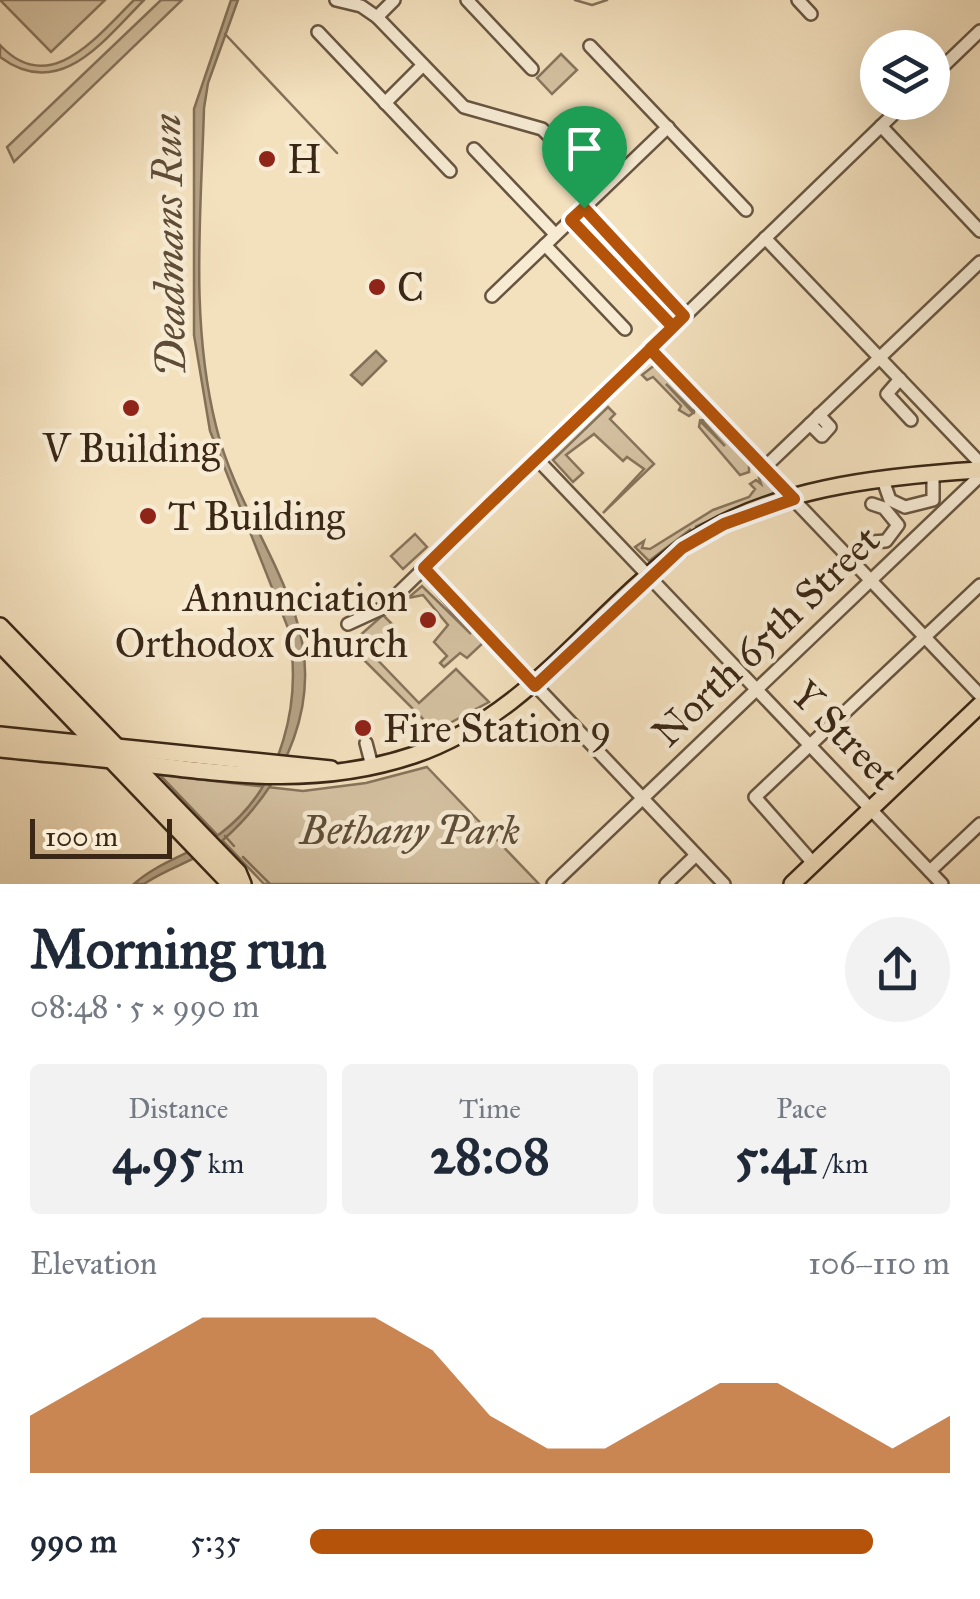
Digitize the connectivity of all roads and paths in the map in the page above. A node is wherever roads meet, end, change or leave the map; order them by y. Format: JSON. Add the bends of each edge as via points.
{"nodes":[{"id":1,"x":336,"y":0,"type":"edge"},
{"id":2,"x":394,"y":0,"type":"edge"},
{"id":3,"x":467,"y":0,"type":"edge"},
{"id":4,"x":798,"y":0,"type":"edge"},
{"id":5,"x":811,"y":14,"type":"dead end"},
{"id":6,"x":377,"y":16,"type":"junction"},
{"id":7,"x":980,"y":31,"type":"edge"},
{"id":8,"x":318,"y":32,"type":"dead end"},
{"id":9,"x":590,"y":46,"type":"dead end"},
{"id":10,"x":950,"y":60,"type":"edge"},
{"id":11,"x":423,"y":66,"type":"junction"},
{"id":12,"x":532,"y":69,"type":"dead end"},
{"id":13,"x":385,"y":102,"type":"junction"},
{"id":14,"x":887,"y":120,"type":"edge"},
{"id":15,"x":881,"y":126,"type":"junction"},
{"id":16,"x":668,"y":127,"type":"junction"},
{"id":17,"x":474,"y":149,"type":"dead end"},
{"id":18,"x":450,"y":172,"type":"dead end"},
{"id":19,"x":603,"y":188,"type":"junction"},
{"id":20,"x":584,"y":208,"type":"junction"},
{"id":21,"x":746,"y":210,"type":"dead end"},
{"id":22,"x":571,"y":220,"type":"junction"},
{"id":23,"x":980,"y":231,"type":"edge"},
{"id":24,"x":554,"y":233,"type":"junction"},
{"id":25,"x":765,"y":238,"type":"junction"},
{"id":26,"x":545,"y":245,"type":"junction"},
{"id":27,"x":980,"y":262,"type":"edge"},
{"id":28,"x":492,"y":296,"type":"dead end"},
{"id":29,"x":684,"y":316,"type":"junction"},
{"id":30,"x":673,"y":327,"type":"junction"},
{"id":31,"x":625,"y":329,"type":"dead end"},
{"id":32,"x":650,"y":349,"type":"junction"},
{"id":33,"x":880,"y":358,"type":"junction"},
{"id":34,"x":900,"y":379,"type":"junction"},
{"id":35,"x":911,"y":420,"type":"dead end"},
{"id":36,"x":536,"y":458,"type":"junction"},
{"id":37,"x":764,"y":468,"type":"junction"},
{"id":38,"x":980,"y":470,"type":"edge"},
{"id":39,"x":933,"y":474,"type":"junction"},
{"id":40,"x":882,"y":480,"type":"junction"},
{"id":41,"x":794,"y":499,"type":"junction"},
{"id":42,"x":872,"y":504,"type":"dead end"},
{"id":43,"x":871,"y":542,"type":"dead end"},
{"id":44,"x":424,"y":568,"type":"junction"},
{"id":45,"x":649,"y":576,"type":"junction"},
{"id":46,"x":871,"y":581,"type":"junction"},
{"id":47,"x":980,"y":585,"type":"edge"},
{"id":48,"x":348,"y":624,"type":"dead end"},
{"id":49,"x":0,"y":626,"type":"edge"},
{"id":50,"x":925,"y":637,"type":"junction"},
{"id":51,"x":0,"y":644,"type":"edge"},
{"id":52,"x":535,"y":686,"type":"junction"},
{"id":53,"x":757,"y":690,"type":"junction"},
{"id":54,"x":980,"y":695,"type":"edge"},
{"id":55,"x":58,"y":705,"type":"junction"},
{"id":56,"x":980,"y":705,"type":"edge"},
{"id":57,"x":0,"y":735,"type":"edge"},
{"id":58,"x":31,"y":739,"type":"junction"},
{"id":59,"x":366,"y":743,"type":"dead end"},
{"id":60,"x":95,"y":745,"type":"junction"},
{"id":61,"x":810,"y":746,"type":"junction"},
{"id":62,"x":0,"y":749,"type":"edge"},
{"id":63,"x":114,"y":753,"type":"junction"},
{"id":64,"x":134,"y":762,"type":"junction"},
{"id":65,"x":372,"y":766,"type":"junction"},
{"id":66,"x":201,"y":772,"type":"junction"},
{"id":67,"x":298,"y":772,"type":"junction"},
{"id":68,"x":642,"y":798,"type":"junction"},
{"id":69,"x":870,"y":809,"type":"junction"},
{"id":70,"x":178,"y":810,"type":"junction"},
{"id":71,"x":980,"y":824,"type":"edge"},
{"id":72,"x":189,"y":832,"type":"junction"},
{"id":73,"x":696,"y":855,"type":"junction"},
{"id":74,"x":220,"y":864,"type":"junction"},
{"id":75,"x":814,"y":864,"type":"junction"},
{"id":76,"x":930,"y":871,"type":"junction"},
{"id":77,"x":230,"y":884,"type":"edge"},
{"id":78,"x":243,"y":884,"type":"edge"},
{"id":79,"x":553,"y":884,"type":"edge"},
{"id":80,"x":666,"y":884,"type":"edge"},
{"id":81,"x":724,"y":884,"type":"edge"},
{"id":82,"x":792,"y":884,"type":"edge"},
{"id":83,"x":942,"y":884,"type":"edge"}],
"edges":[{"from":1,"to":6,"type":"street"},
{"from":2,"to":6,"type":"street"},
{"from":3,"to":12,"type":"street"},
{"from":4,"to":5,"type":"street"},
{"from":6,"to":11,"type":"street"},
{"from":7,"to":10,"type":"street"},
{"from":8,"to":13,"type":"street"},
{"from":9,"to":16,"type":"street"},
{"from":11,"to":13,"type":"street"},
{"from":11,"to":19,"type":"street","via":[[472,112],[542,128]]},
{"from":13,"to":18,"type":"street"},
{"from":14,"to":15,"type":"street"},
{"from":15,"to":23,"type":"street"},
{"from":15,"to":25,"type":"street"},
{"from":16,"to":19,"type":"street"},
{"from":16,"to":21,"type":"street"},
{"from":17,"to":24,"type":"street"},
{"from":19,"to":20,"type":"street"},
{"from":20,"to":22,"type":"street"},
{"from":20,"to":29,"type":"street"},
{"from":22,"to":24,"type":"street"},
{"from":22,"to":30,"type":"street"},
{"from":24,"to":26,"type":"street"},
{"from":25,"to":29,"type":"street"},
{"from":25,"to":33,"type":"street"},
{"from":26,"to":28,"type":"street"},
{"from":26,"to":31,"type":"street"},
{"from":27,"to":33,"type":"street"},
{"from":29,"to":30,"type":"street"},
{"from":30,"to":32,"type":"street"},
{"from":32,"to":36,"type":"street"},
{"from":32,"to":37,"type":"street"},
{"from":33,"to":34,"type":"street"},
{"from":33,"to":37,"type":"street"},
{"from":34,"to":35,"type":"street","via":[[888,394]]},
{"from":34,"to":38,"type":"street"},
{"from":36,"to":44,"type":"street"},
{"from":36,"to":45,"type":"street","name":"Y Street"},
{"from":37,"to":41,"type":"street"},
{"from":38,"to":39,"type":"main road"},
{"from":38,"to":46,"type":"street","name":"North 65th Street"},
{"from":39,"to":40,"type":"main road"},
{"from":39,"to":40,"type":"street","via":[[933,500],[905,506],[890,500]]},
{"from":40,"to":41,"type":"main road"},
{"from":41,"to":45,"type":"main road","via":[[709,530]]},
{"from":41,"to":46,"type":"street"},
{"from":42,"to":43,"type":"street","via":[[898,525],[886,541]]},
{"from":44,"to":48,"type":"street","via":[[382,608]]},
{"from":44,"to":52,"type":"street"},
{"from":45,"to":52,"type":"main road"},
{"from":45,"to":53,"type":"street","name":"Y Street"},
{"from":46,"to":50,"type":"street"},
{"from":46,"to":53,"type":"street","name":"North 65th Street"},
{"from":47,"to":50,"type":"street"},
{"from":49,"to":63,"type":"main road"},
{"from":50,"to":54,"type":"street"},
{"from":50,"to":61,"type":"street"},
{"from":51,"to":55,"type":"main road"},
{"from":52,"to":65,"type":"main road","via":[[465,733]]},
{"from":52,"to":68,"type":"street"},
{"from":53,"to":61,"type":"street","name":"Y Street"},
{"from":53,"to":68,"type":"street","name":"North 65th Street"},
{"from":55,"to":58,"type":"main road","via":[[58,728]]},
{"from":55,"to":60,"type":"main road"},
{"from":56,"to":69,"type":"main road"},
{"from":57,"to":58,"type":"main road"},
{"from":58,"to":60,"type":"main road"},
{"from":59,"to":65,"type":"street"},
{"from":60,"to":63,"type":"main road"},
{"from":61,"to":69,"type":"street","name":"Y Street"},
{"from":61,"to":75,"type":"street","via":[[754,800]]},
{"from":62,"to":63,"type":"main road"},
{"from":63,"to":64,"type":"main road"},
{"from":63,"to":67,"type":"main road"},
{"from":63,"to":72,"type":"main road"},
{"from":64,"to":66,"type":"main road"},
{"from":64,"to":70,"type":"main road"},
{"from":65,"to":67,"type":"main road"},
{"from":66,"to":67,"type":"main road","via":[[249,778]]},
{"from":66,"to":70,"type":"main road","via":[[172,782]]},
{"from":68,"to":73,"type":"street"},
{"from":68,"to":79,"type":"street","name":"North 65th Street"},
{"from":69,"to":75,"type":"main road"},
{"from":69,"to":76,"type":"street","name":"Y Street"},
{"from":70,"to":72,"type":"main road"},
{"from":71,"to":76,"type":"street"},
{"from":72,"to":74,"type":"main road"},
{"from":73,"to":80,"type":"street"},
{"from":73,"to":81,"type":"street"},
{"from":74,"to":77,"type":"main road"},
{"from":74,"to":78,"type":"main road"},
{"from":75,"to":82,"type":"main road"},
{"from":76,"to":83,"type":"street","name":"Y Street"}]}
